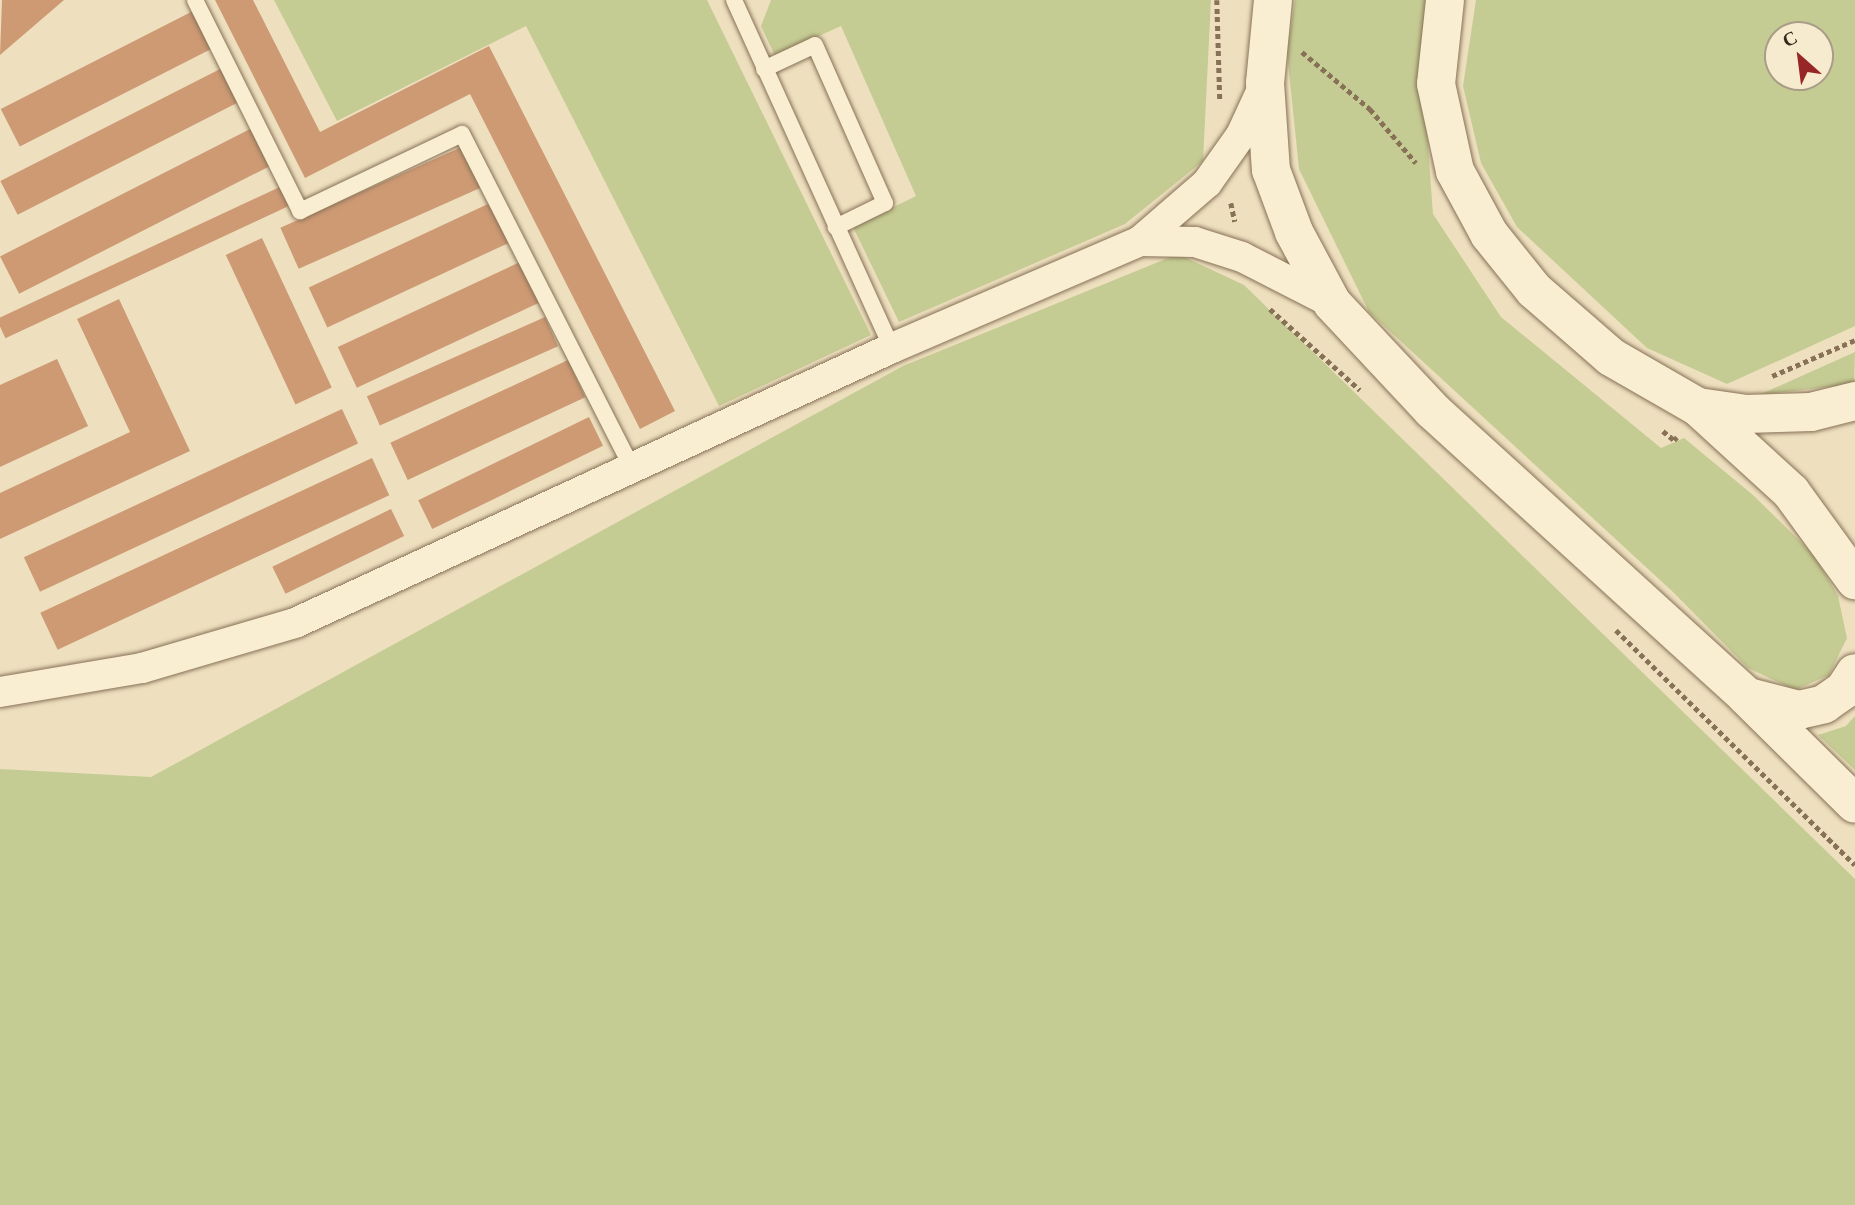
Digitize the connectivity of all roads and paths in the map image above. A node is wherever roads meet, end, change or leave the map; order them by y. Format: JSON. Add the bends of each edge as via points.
{"nodes":[{"id":1,"x":195,"y":0,"type":"edge"},
{"id":2,"x":734,"y":0,"type":"edge"},
{"id":3,"x":1273,"y":0,"type":"edge"},
{"id":4,"x":1445,"y":0,"type":"edge"},
{"id":5,"x":764,"y":69,"type":"junction"},
{"id":6,"x":1265,"y":83,"type":"junction"},
{"id":7,"x":836,"y":227,"type":"junction"},
{"id":8,"x":1140,"y":241,"type":"junction"},
{"id":9,"x":1332,"y":303,"type":"junction"},
{"id":10,"x":892,"y":348,"type":"junction"},
{"id":11,"x":1855,"y":401,"type":"edge"},
{"id":12,"x":1698,"y":407,"type":"junction"},
{"id":13,"x":633,"y":470,"type":"junction"},
{"id":14,"x":1855,"y":580,"type":"edge"},
{"id":15,"x":1855,"y":673,"type":"edge"},
{"id":16,"x":0,"y":692,"type":"edge"},
{"id":17,"x":1746,"y":696,"type":"junction"},
{"id":18,"x":1855,"y":804,"type":"edge"}],
"edges":[{"from":1,"to":13,"type":"lane","via":[[300,211],[462,134]]},
{"from":2,"to":5,"type":"lane"},
{"from":3,"to":6,"type":"street"},
{"from":4,"to":12,"type":"street","via":[[1436,84],[1455,171],[1489,234],[1534,290],[1611,357]]},
{"from":5,"to":7,"type":"lane"},
{"from":5,"to":7,"type":"lane","via":[[815,45],[885,203]]},
{"from":6,"to":8,"type":"street","via":[[1241,135],[1208,183]]},
{"from":6,"to":9,"type":"street","via":[[1272,170],[1294,232]]},
{"from":7,"to":10,"type":"lane"},
{"from":8,"to":9,"type":"street","via":[[1207,246],[1242,257]]},
{"from":8,"to":10,"type":"street"},
{"from":9,"to":17,"type":"street","via":[[1432,410]]},
{"from":10,"to":13,"type":"street"},
{"from":11,"to":12,"type":"street","via":[[1811,412],[1746,414]]},
{"from":12,"to":14,"type":"street","via":[[1791,492]]},
{"from":13,"to":16,"type":"street","via":[[295,623],[142,668]]},
{"from":15,"to":17,"type":"street","via":[[1844,690],[1824,704],[1799,710]]},
{"from":17,"to":18,"type":"street"}]}
